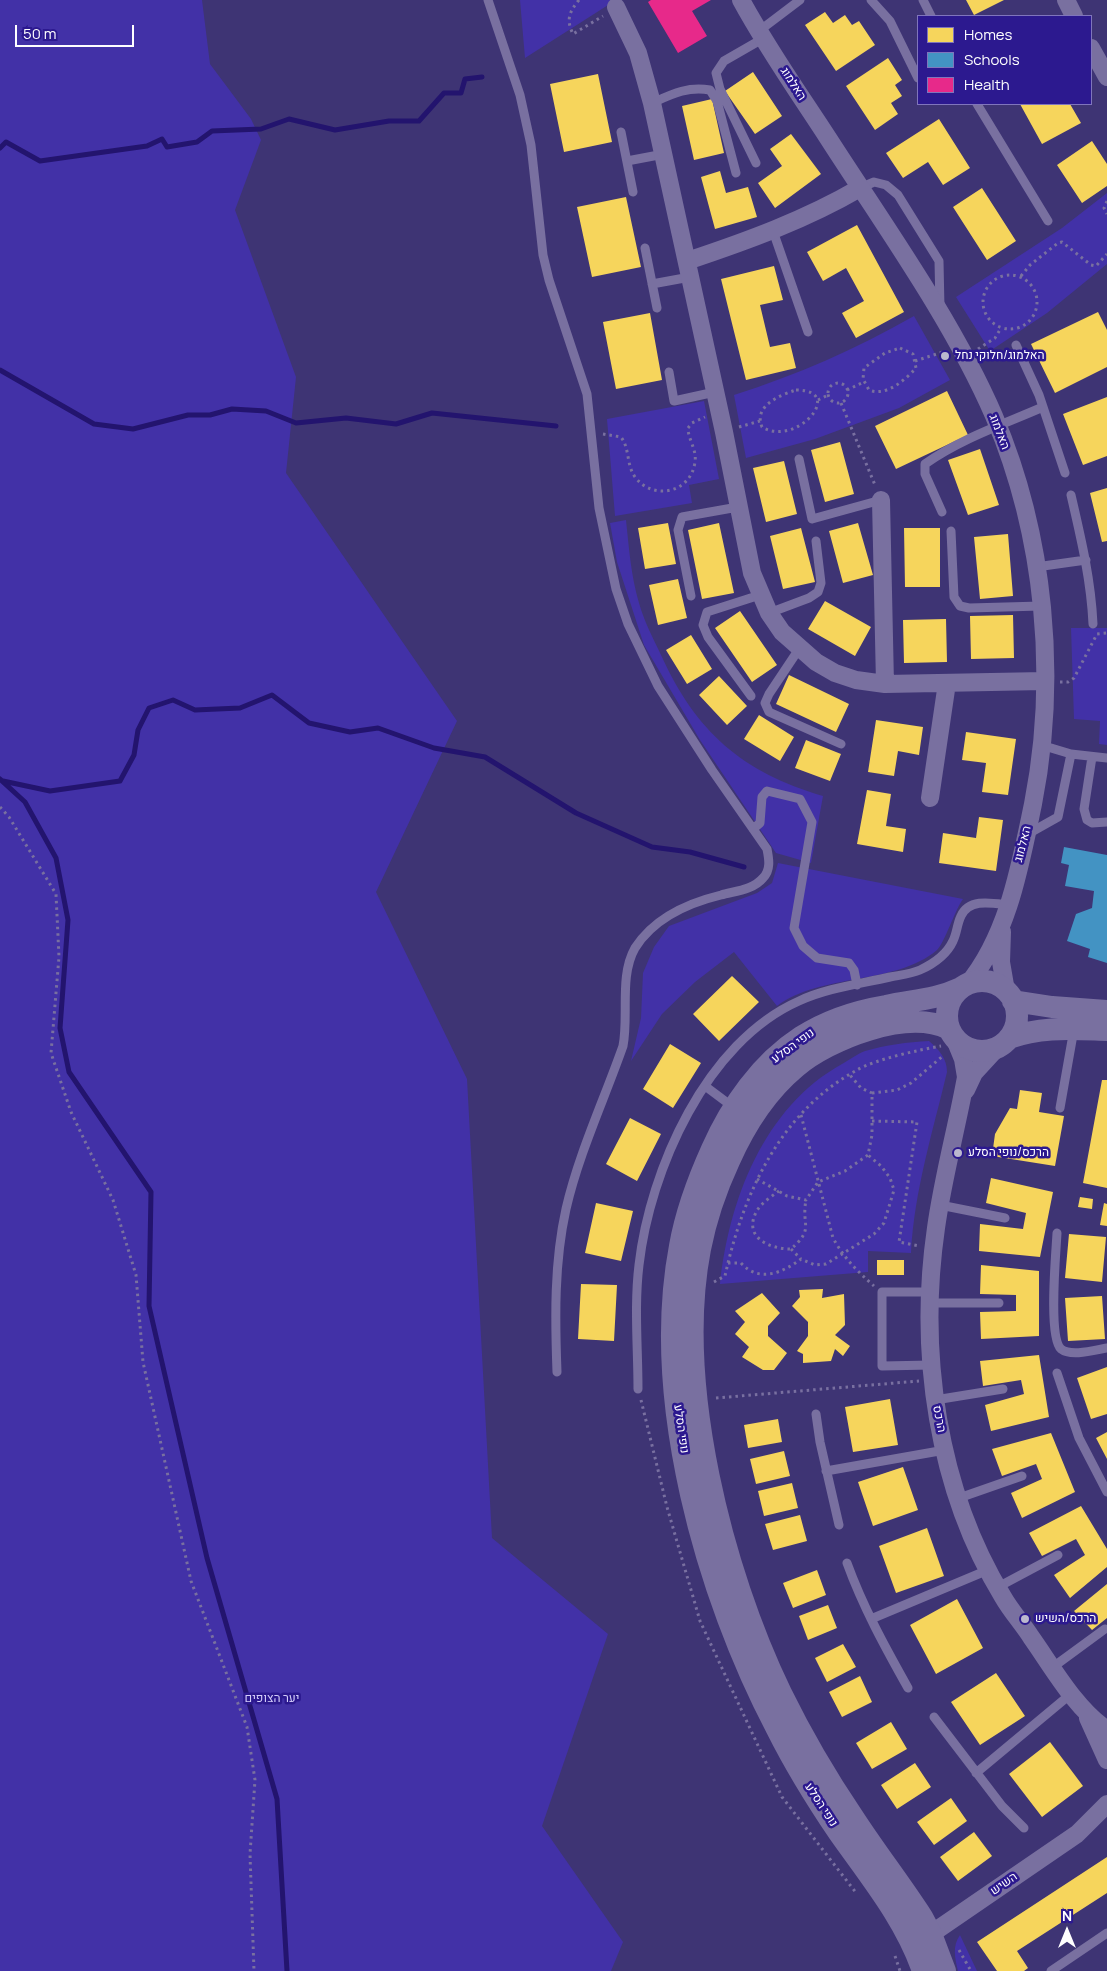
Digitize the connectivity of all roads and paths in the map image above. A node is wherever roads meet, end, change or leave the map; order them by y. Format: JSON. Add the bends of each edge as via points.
{"nodes":[{"id":1,"x":488,"y":0,"type":"edge"},
{"id":2,"x":579,"y":0,"type":"edge"},
{"id":3,"x":742,"y":0,"type":"edge"},
{"id":4,"x":800,"y":0,"type":"edge"},
{"id":5,"x":871,"y":0,"type":"edge"},
{"id":6,"x":923,"y":0,"type":"edge"},
{"id":7,"x":1066,"y":0,"type":"edge"},
{"id":8,"x":616,"y":7,"type":"joint"},
{"id":9,"x":930,"y":15,"type":"edge"},
{"id":10,"x":1074,"y":15,"type":"edge"},
{"id":11,"x":761,"y":34,"type":"junction"},
{"id":12,"x":1092,"y":50,"type":"edge"},
{"id":13,"x":917,"y":76,"type":"edge"},
{"id":14,"x":1107,"y":77,"type":"edge"},
{"id":15,"x":652,"y":103,"type":"junction"},
{"id":16,"x":978,"y":105,"type":"edge"},
{"id":17,"x":621,"y":132,"type":"dead end"},
{"id":18,"x":664,"y":154,"type":"junction"},
{"id":19,"x":627,"y":162,"type":"junction"},
{"id":20,"x":756,"y":163,"type":"dead end"},
{"id":21,"x":736,"y":173,"type":"dead end"},
{"id":22,"x":860,"y":188,"type":"junction"},
{"id":23,"x":633,"y":192,"type":"dead end"},
{"id":24,"x":1107,"y":201,"type":"edge"},
{"id":25,"x":1107,"y":214,"type":"edge"},
{"id":26,"x":1048,"y":221,"type":"dead end"},
{"id":27,"x":773,"y":231,"type":"junction"},
{"id":28,"x":645,"y":248,"type":"dead end"},
{"id":29,"x":1107,"y":254,"type":"edge"},
{"id":30,"x":689,"y":269,"type":"junction"},
{"id":31,"x":1021,"y":276,"type":"junction"},
{"id":32,"x":652,"y":284,"type":"junction"},
{"id":33,"x":657,"y":308,"type":"dead end"},
{"id":34,"x":940,"y":316,"type":"junction"},
{"id":35,"x":1001,"y":328,"type":"junction"},
{"id":36,"x":808,"y":332,"type":"dead end"},
{"id":37,"x":1016,"y":345,"type":"dead end"},
{"id":38,"x":961,"y":351,"type":"junction"},
{"id":39,"x":915,"y":360,"type":"junction"},
{"id":40,"x":669,"y":372,"type":"dead end"},
{"id":41,"x":864,"y":382,"type":"junction"},
{"id":42,"x":847,"y":390,"type":"junction"},
{"id":43,"x":716,"y":392,"type":"junction"},
{"id":44,"x":828,"y":395,"type":"junction"},
{"id":45,"x":818,"y":400,"type":"junction"},
{"id":46,"x":841,"y":403,"type":"junction"},
{"id":47,"x":1043,"y":407,"type":"junction"},
{"id":48,"x":760,"y":421,"type":"junction"},
{"id":49,"x":722,"y":423,"type":"junction"},
{"id":50,"x":998,"y":426,"type":"junction"},
{"id":51,"x":592,"y":433,"type":"junction"},
{"id":52,"x":799,"y":459,"type":"dead end"},
{"id":53,"x":1065,"y":473,"type":"dead end"},
{"id":54,"x":1071,"y":494,"type":"dead end"},
{"id":55,"x":881,"y":500,"type":"junction"},
{"id":56,"x":738,"y":507,"type":"junction"},
{"id":57,"x":942,"y":512,"type":"dead end"},
{"id":58,"x":950,"y":531,"type":"dead end"},
{"id":59,"x":816,"y":540,"type":"dead end"},
{"id":60,"x":1086,"y":560,"type":"junction"},
{"id":61,"x":1036,"y":567,"type":"junction"},
{"id":62,"x":760,"y":595,"type":"junction"},
{"id":63,"x":691,"y":596,"type":"dead end"},
{"id":64,"x":1041,"y":606,"type":"junction"},
{"id":65,"x":768,"y":613,"type":"junction"},
{"id":66,"x":1093,"y":624,"type":"dead end"},
{"id":67,"x":1107,"y":633,"type":"edge"},
{"id":68,"x":799,"y":649,"type":"junction"},
{"id":69,"x":1044,"y":682,"type":"junction"},
{"id":70,"x":947,"y":683,"type":"junction"},
{"id":71,"x":885,"y":684,"type":"junction"},
{"id":72,"x":751,"y":696,"type":"dead end"},
{"id":73,"x":842,"y":744,"type":"dead end"},
{"id":74,"x":1041,"y":745,"type":"junction"},
{"id":75,"x":1071,"y":754,"type":"junction"},
{"id":76,"x":1092,"y":757,"type":"junction"},
{"id":77,"x":1107,"y":758,"type":"edge"},
{"id":78,"x":930,"y":798,"type":"dead end"},
{"id":79,"x":0,"y":807,"type":"edge"},
{"id":80,"x":1107,"y":822,"type":"edge"},
{"id":81,"x":753,"y":830,"type":"junction"},
{"id":82,"x":1026,"y":835,"type":"junction"},
{"id":83,"x":1008,"y":905,"type":"junction"},
{"id":84,"x":1002,"y":925,"type":"junction"},
{"id":85,"x":857,"y":985,"type":"junction"},
{"id":86,"x":964,"y":986,"type":"junction"},
{"id":87,"x":1009,"y":996,"type":"junction"},
{"id":88,"x":1107,"y":1011,"type":"edge"},
{"id":89,"x":1074,"y":1029,"type":"junction"},
{"id":90,"x":1107,"y":1030,"type":"edge"},
{"id":91,"x":953,"y":1037,"type":"junction"},
{"id":92,"x":1003,"y":1042,"type":"junction"},
{"id":93,"x":849,"y":1074,"type":"junction"},
{"id":94,"x":705,"y":1086,"type":"junction"},
{"id":95,"x":872,"y":1093,"type":"junction"},
{"id":96,"x":962,"y":1097,"type":"junction"},
{"id":97,"x":734,"y":1108,"type":"junction"},
{"id":98,"x":1060,"y":1108,"type":"dead end"},
{"id":99,"x":800,"y":1114,"type":"junction"},
{"id":100,"x":872,"y":1120,"type":"junction"},
{"id":101,"x":868,"y":1155,"type":"junction"},
{"id":102,"x":757,"y":1179,"type":"junction"},
{"id":103,"x":818,"y":1182,"type":"junction"},
{"id":104,"x":779,"y":1190,"type":"junction"},
{"id":105,"x":806,"y":1200,"type":"junction"},
{"id":106,"x":940,"y":1205,"type":"junction"},
{"id":107,"x":1005,"y":1218,"type":"dead end"},
{"id":108,"x":1057,"y":1233,"type":"dead end"},
{"id":109,"x":791,"y":1249,"type":"junction"},
{"id":110,"x":933,"y":1249,"type":"junction"},
{"id":111,"x":842,"y":1254,"type":"junction"},
{"id":112,"x":801,"y":1259,"type":"junction"},
{"id":113,"x":728,"y":1263,"type":"junction"},
{"id":114,"x":694,"y":1292,"type":"junction"},
{"id":115,"x":882,"y":1292,"type":"junction"},
{"id":116,"x":930,"y":1298,"type":"junction"},
{"id":117,"x":999,"y":1303,"type":"dead end"},
{"id":118,"x":1107,"y":1348,"type":"edge"},
{"id":119,"x":556,"y":1372,"type":"dead end"},
{"id":120,"x":932,"y":1372,"type":"junction"},
{"id":121,"x":1057,"y":1373,"type":"dead end"},
{"id":122,"x":638,"y":1389,"type":"dead end"},
{"id":123,"x":1003,"y":1389,"type":"dead end"},
{"id":124,"x":698,"y":1400,"type":"junction"},
{"id":125,"x":935,"y":1400,"type":"junction"},
{"id":126,"x":816,"y":1414,"type":"dead end"},
{"id":127,"x":945,"y":1450,"type":"junction"},
{"id":128,"x":826,"y":1471,"type":"junction"},
{"id":129,"x":1022,"y":1476,"type":"dead end"},
{"id":130,"x":1107,"y":1492,"type":"edge"},
{"id":131,"x":959,"y":1498,"type":"junction"},
{"id":132,"x":839,"y":1526,"type":"dead end"},
{"id":133,"x":1058,"y":1554,"type":"dead end"},
{"id":134,"x":847,"y":1563,"type":"dead end"},
{"id":135,"x":988,"y":1570,"type":"junction"},
{"id":136,"x":998,"y":1587,"type":"junction"},
{"id":137,"x":871,"y":1618,"type":"junction"},
{"id":138,"x":1105,"y":1629,"type":"dead end"},
{"id":139,"x":1053,"y":1667,"type":"junction"},
{"id":140,"x":908,"y":1688,"type":"dead end"},
{"id":141,"x":1077,"y":1700,"type":"junction"},
{"id":142,"x":934,"y":1717,"type":"dead end"},
{"id":143,"x":1107,"y":1730,"type":"edge"},
{"id":144,"x":1107,"y":1760,"type":"edge"},
{"id":145,"x":976,"y":1773,"type":"junction"},
{"id":146,"x":1107,"y":1804,"type":"edge"},
{"id":147,"x":1107,"y":1819,"type":"edge"},
{"id":148,"x":1024,"y":1828,"type":"dead end"},
{"id":149,"x":1077,"y":1834,"type":"junction"},
{"id":150,"x":1107,"y":1933,"type":"edge"},
{"id":151,"x":931,"y":1934,"type":"junction"},
{"id":152,"x":254,"y":1971,"type":"edge"},
{"id":153,"x":923,"y":1971,"type":"edge"},
{"id":154,"x":945,"y":1971,"type":"edge"},
{"id":155,"x":1051,"y":1971,"type":"edge"}],
"edges":[{"from":1,"to":51,"type":"lane","via":[[520,95],[531,145],[543,255],[587,394]]},
{"from":2,"to":8,"type":"path","via":[[568,18],[573,34]]},
{"from":3,"to":11,"type":"street","name":"האלמוג"},
{"from":4,"to":11,"type":"lane"},
{"from":5,"to":13,"type":"lane","via":[[890,21]]},
{"from":6,"to":9,"type":"lane"},
{"from":7,"to":10,"type":"street"},
{"from":8,"to":15,"type":"street","via":[[638,53]]},
{"from":11,"to":20,"type":"lane","via":[[724,61],[716,73],[720,89]]},
{"from":11,"to":22,"type":"street","name":"האלמוג"},
{"from":12,"to":14,"type":"street"},
{"from":15,"to":18,"type":"street"},
{"from":15,"to":21,"type":"lane","via":[[682,90],[710,90],[718,101]]},
{"from":16,"to":26,"type":"lane"},
{"from":17,"to":19,"type":"lane"},
{"from":18,"to":19,"type":"lane"},
{"from":18,"to":30,"type":"street"},
{"from":19,"to":23,"type":"lane"},
{"from":22,"to":27,"type":"street","via":[[824,209]]},
{"from":22,"to":34,"type":"street","name":"האלמוג"},
{"from":22,"to":34,"type":"lane","via":[[874,182],[886,185],[898,194],[939,261]]},
{"from":24,"to":25,"type":"path","via":[[1104,208]]},
{"from":27,"to":30,"type":"street"},
{"from":27,"to":36,"type":"lane"},
{"from":28,"to":32,"type":"lane"},
{"from":29,"to":31,"type":"path","via":[[1096,266],[1091,265],[1068,245],[1058,243]]},
{"from":30,"to":32,"type":"lane"},
{"from":30,"to":43,"type":"street"},
{"from":31,"to":35,"type":"path","via":[[1034,289],[1037,307],[1034,316],[1020,328]]},
{"from":31,"to":35,"type":"path","via":[[1003,275],[989,284],[984,292],[983,310],[993,324]]},
{"from":32,"to":33,"type":"lane"},
{"from":34,"to":38,"type":"street","name":"האלמוג"},
{"from":35,"to":38,"type":"path","via":[[995,338]]},
{"from":37,"to":47,"type":"lane"},
{"from":38,"to":39,"type":"path"},
{"from":38,"to":50,"type":"street","name":"האלמוג"},
{"from":39,"to":41,"type":"path","via":[[916,368],[907,378],[883,391],[869,390]]},
{"from":39,"to":41,"type":"path","via":[[913,354],[900,348],[885,353],[864,368]]},
{"from":40,"to":43,"type":"lane","via":[[674,401]]},
{"from":41,"to":42,"type":"path"},
{"from":42,"to":44,"type":"path","via":[[836,384],[829,388]]},
{"from":42,"to":46,"type":"path"},
{"from":43,"to":49,"type":"street"},
{"from":44,"to":45,"type":"path"},
{"from":44,"to":46,"type":"path","via":[[832,401]]},
{"from":45,"to":48,"type":"path","via":[[806,390],[782,394],[763,408]]},
{"from":45,"to":48,"type":"path","via":[[818,409],[813,417],[788,430],[768,430]]},
{"from":46,"to":55,"type":"path"},
{"from":47,"to":50,"type":"lane"},
{"from":47,"to":53,"type":"lane"},
{"from":48,"to":49,"type":"path"},
{"from":49,"to":51,"type":"path","via":[[700,418],[688,428],[694,449],[694,467],[686,482],[671,491],[652,491],[637,479],[631,471],[626,443],[621,437]]},
{"from":49,"to":56,"type":"street"},
{"from":50,"to":57,"type":"lane","via":[[925,464],[925,474]]},
{"from":50,"to":61,"type":"street","name":"האלמוג","via":[[1020,491]]},
{"from":51,"to":81,"type":"lane","via":[[605,546],[628,624],[658,686]]},
{"from":52,"to":55,"type":"lane","via":[[812,519]]},
{"from":54,"to":60,"type":"lane"},
{"from":55,"to":71,"type":"street"},
{"from":56,"to":62,"type":"street"},
{"from":56,"to":63,"type":"lane","via":[[682,516],[678,530]]},
{"from":58,"to":64,"type":"lane","via":[[954,597],[960,606]]},
{"from":59,"to":65,"type":"lane","via":[[821,583],[818,592]]},
{"from":60,"to":61,"type":"lane"},
{"from":60,"to":66,"type":"lane"},
{"from":61,"to":64,"type":"street","name":"האלמוג"},
{"from":62,"to":65,"type":"street"},
{"from":62,"to":72,"type":"lane","via":[[707,612],[704,625],[708,637]]},
{"from":64,"to":69,"type":"street","name":"האלמוג"},
{"from":65,"to":68,"type":"street"},
{"from":67,"to":69,"type":"path","via":[[1097,634],[1074,678],[1068,682]]},
{"from":68,"to":71,"type":"street","via":[[835,673]]},
{"from":68,"to":73,"type":"lane","via":[[769,694],[765,703],[769,712]]},
{"from":69,"to":70,"type":"street"},
{"from":69,"to":74,"type":"street","name":"האלמוג"},
{"from":70,"to":71,"type":"street"},
{"from":70,"to":78,"type":"street"},
{"from":74,"to":75,"type":"lane"},
{"from":74,"to":82,"type":"street","name":"האלמוג"},
{"from":75,"to":76,"type":"lane"},
{"from":75,"to":82,"type":"lane","via":[[1058,817]]},
{"from":76,"to":77,"type":"lane"},
{"from":76,"to":80,"type":"lane","via":[[1084,809],[1087,820],[1092,823]]},
{"from":79,"to":152,"type":"path","via":[[56,894],[59,957],[51,1053],[71,1112],[113,1200],[136,1275],[143,1362],[190,1581],[247,1727],[255,1780],[250,1854]]},
{"from":81,"to":85,"type":"lane","via":[[760,823],[762,797],[767,791],[800,799],[805,806],[812,822],[794,928],[803,946],[817,958],[849,963]]},
{"from":81,"to":119,"type":"lane","via":[[767,849],[770,862],[765,877],[755,886],[686,906],[667,917],[650,931],[628,968],[623,1046],[578,1166],[566,1210],[555,1300]]},
{"from":82,"to":83,"type":"street","name":"האלמוג"},
{"from":83,"to":84,"type":"street","name":"האלמוג"},
{"from":83,"to":85,"type":"lane","via":[[972,904],[961,914],[954,940],[947,951],[934,961],[919,971]]},
{"from":84,"to":86,"type":"street","name":"האלמוג","via":[[982,967]]},
{"from":84,"to":87,"type":"street","name":"האלמוג","via":[[1001,962]]},
{"from":85,"to":94,"type":"lane","via":[[798,1001],[770,1018],[726,1058]]},
{"from":86,"to":87,"type":"street","via":[[988,982]]},
{"from":86,"to":91,"type":"street","via":[[950,1002],[947,1020]]},
{"from":86,"to":97,"type":"street","name":"נופי הסלע","via":[[930,1000],[869,1009],[814,1030],[767,1066]]},
{"from":87,"to":88,"type":"street","via":[[1052,1007]]},
{"from":87,"to":92,"type":"street","via":[[1016,1020]]},
{"from":89,"to":90,"type":"street"},
{"from":89,"to":92,"type":"street","via":[[1028,1031]]},
{"from":89,"to":98,"type":"lane"},
{"from":91,"to":92,"type":"street","via":[[978,1051]]},
{"from":91,"to":93,"type":"path","via":[[858,1068]]},
{"from":91,"to":95,"type":"path","via":[[910,1083],[897,1090]]},
{"from":91,"to":96,"type":"street","name":"הרכס","via":[[963,1059],[966,1077]]},
{"from":91,"to":114,"type":"street","name":"נופי הסלע","via":[[940,1024],[916,1022],[874,1029],[810,1056],[776,1086],[738,1140],[717,1187],[701,1244]]},
{"from":92,"to":96,"type":"street","name":"הרכס","via":[[974,1073]]},
{"from":93,"to":95,"type":"path","via":[[861,1088]]},
{"from":93,"to":99,"type":"path"},
{"from":94,"to":97,"type":"lane"},
{"from":94,"to":122,"type":"lane","via":[[668,1154],[646,1224],[637,1294]]},
{"from":95,"to":100,"type":"path"},
{"from":96,"to":106,"type":"street","name":"הרכס"},
{"from":97,"to":153,"type":"street","name":"נופי הסלע","via":[[720,1130],[698,1180],[684,1226],[676,1269],[673,1357],[682,1444],[690,1484],[718,1590],[761,1698],[814,1796],[904,1927]]},
{"from":99,"to":102,"type":"path","via":[[772,1149]]},
{"from":99,"to":103,"type":"path"},
{"from":100,"to":101,"type":"path"},
{"from":100,"to":110,"type":"path","via":[[917,1122],[900,1242]]},
{"from":101,"to":103,"type":"path","via":[[845,1171]]},
{"from":101,"to":111,"type":"path","via":[[890,1178],[894,1190],[890,1208],[884,1223],[874,1234]]},
{"from":102,"to":104,"type":"path"},
{"from":102,"to":113,"type":"path"},
{"from":103,"to":105,"type":"path"},
{"from":103,"to":111,"type":"path","via":[[833,1238]]},
{"from":104,"to":105,"type":"path","via":[[787,1196]]},
{"from":104,"to":109,"type":"path","via":[[759,1208],[753,1220],[755,1235],[776,1249]]},
{"from":105,"to":109,"type":"path","via":[[804,1212],[808,1228],[802,1240]]},
{"from":106,"to":107,"type":"lane"},
{"from":106,"to":110,"type":"street","name":"הרכס"},
{"from":108,"to":118,"type":"lane","via":[[1054,1312],[1060,1348],[1068,1352]]},
{"from":109,"to":112,"type":"path"},
{"from":110,"to":116,"type":"street","name":"הרכס"},
{"from":111,"to":112,"type":"path","via":[[815,1265]]},
{"from":111,"to":115,"type":"path"},
{"from":112,"to":113,"type":"path","via":[[786,1271],[764,1275],[748,1271],[741,1263]]},
{"from":113,"to":114,"type":"path","via":[[725,1276]]},
{"from":114,"to":124,"type":"street","name":"נופי הסלע","via":[[692,1334]]},
{"from":115,"to":116,"type":"lane"},
{"from":115,"to":120,"type":"lane","via":[[882,1366]]},
{"from":116,"to":117,"type":"lane"},
{"from":116,"to":120,"type":"street","name":"הרכס"},
{"from":120,"to":124,"type":"path"},
{"from":120,"to":125,"type":"street","name":"הרכס"},
{"from":121,"to":130,"type":"lane","via":[[1079,1438]]},
{"from":123,"to":125,"type":"lane"},
{"from":124,"to":151,"type":"street","name":"נופי הסלע","via":[[705,1457],[724,1539],[753,1628],[780,1690],[832,1785],[905,1890]]},
{"from":125,"to":127,"type":"street","name":"הרכס"},
{"from":126,"to":128,"type":"lane"},
{"from":127,"to":128,"type":"lane"},
{"from":127,"to":131,"type":"street","name":"הרכס"},
{"from":128,"to":132,"type":"lane"},
{"from":129,"to":131,"type":"lane"},
{"from":131,"to":135,"type":"street","name":"הרכס"},
{"from":133,"to":136,"type":"lane"},
{"from":134,"to":137,"type":"lane"},
{"from":135,"to":136,"type":"street","name":"הרכס"},
{"from":135,"to":137,"type":"lane"},
{"from":136,"to":139,"type":"street","name":"הרכס"},
{"from":137,"to":140,"type":"lane"},
{"from":138,"to":139,"type":"lane"},
{"from":139,"to":141,"type":"street","name":"הרכס"},
{"from":141,"to":143,"type":"street","name":"הרכס"},
{"from":141,"to":144,"type":"street","name":"הרכס"},
{"from":141,"to":145,"type":"lane"},
{"from":142,"to":145,"type":"lane"},
{"from":145,"to":148,"type":"lane"},
{"from":146,"to":149,"type":"street","name":"השיש"},
{"from":147,"to":149,"type":"street","name":"השיש"},
{"from":149,"to":151,"type":"street","name":"השיש"},
{"from":150,"to":155,"type":"lane"},
{"from":151,"to":154,"type":"street","name":"נופי הסלע"}]}
